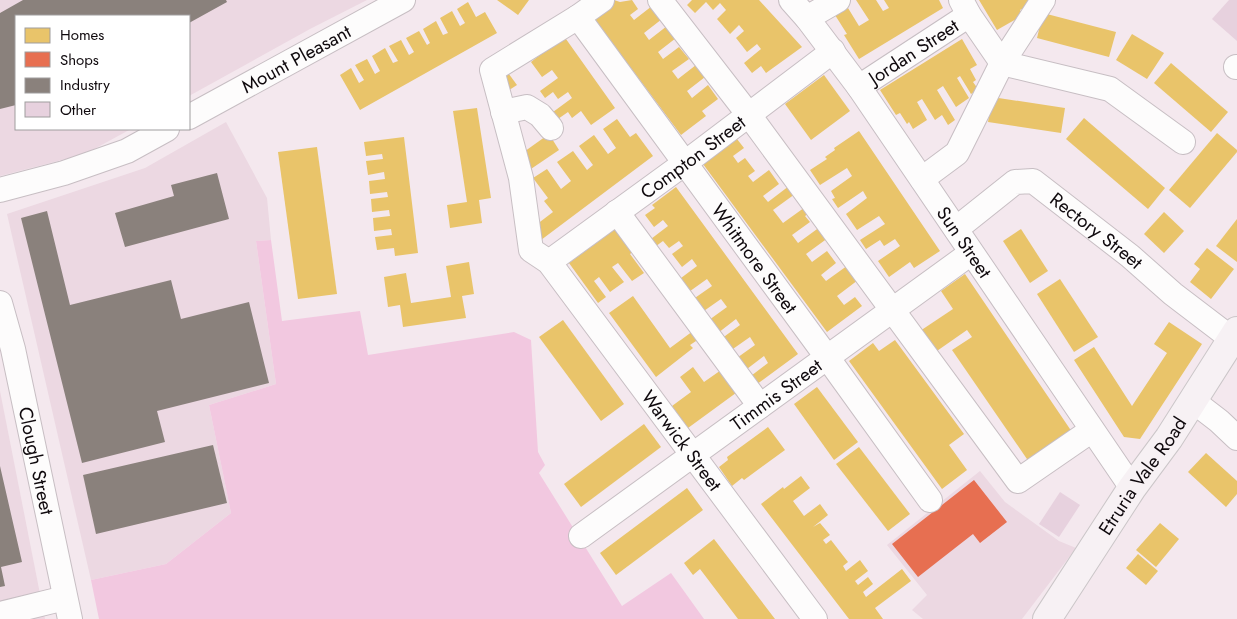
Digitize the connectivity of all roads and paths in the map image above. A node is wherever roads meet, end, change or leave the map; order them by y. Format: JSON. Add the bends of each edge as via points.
{"nodes":[{"id":1,"x":403,"y":0,"type":"edge"},
{"id":2,"x":602,"y":0,"type":"edge"},
{"id":3,"x":660,"y":0,"type":"edge"},
{"id":4,"x":791,"y":0,"type":"edge"},
{"id":5,"x":838,"y":0,"type":"edge"},
{"id":6,"x":1043,"y":0,"type":"edge"},
{"id":7,"x":965,"y":8,"type":"edge"},
{"id":8,"x":578,"y":17,"type":"junction"},
{"id":9,"x":807,"y":18,"type":"junction"},
{"id":10,"x":833,"y":51,"type":"junction"},
{"id":11,"x":1002,"y":63,"type":"junction"},
{"id":12,"x":859,"y":87,"type":"junction"},
{"id":13,"x":503,"y":112,"type":"junction"},
{"id":14,"x":749,"y":114,"type":"junction"},
{"id":15,"x":190,"y":116,"type":"edge"},
{"id":16,"x":551,"y":128,"type":"dead end"},
{"id":17,"x":165,"y":130,"type":"edge"},
{"id":18,"x":1183,"y":142,"type":"dead end"},
{"id":19,"x":685,"y":163,"type":"junction"},
{"id":20,"x":922,"y":179,"type":"junction"},
{"id":21,"x":0,"y":190,"type":"edge"},
{"id":22,"x":617,"y":212,"type":"junction"},
{"id":23,"x":956,"y":230,"type":"junction"},
{"id":24,"x":971,"y":253,"type":"junction"},
{"id":25,"x":549,"y":262,"type":"junction"},
{"id":26,"x":0,"y":303,"type":"edge"},
{"id":27,"x":893,"y":309,"type":"junction"},
{"id":28,"x":1234,"y":335,"type":"edge"},
{"id":29,"x":828,"y":357,"type":"junction"},
{"id":30,"x":1193,"y":401,"type":"junction"},
{"id":31,"x":760,"y":406,"type":"junction"},
{"id":32,"x":1092,"y":430,"type":"junction"},
{"id":33,"x":1237,"y":438,"type":"edge"},
{"id":34,"x":693,"y":455,"type":"junction"},
{"id":35,"x":1132,"y":488,"type":"junction"},
{"id":36,"x":930,"y":500,"type":"dead end"},
{"id":37,"x":582,"y":536,"type":"dead end"},
{"id":38,"x":68,"y":608,"type":"edge"},
{"id":39,"x":0,"y":614,"type":"edge"},
{"id":40,"x":815,"y":619,"type":"edge"},
{"id":41,"x":1047,"y":619,"type":"edge"}],
"edges":[{"from":1,"to":15,"type":"street","name":"Mount Pleasant"},
{"from":2,"to":8,"type":"street"},
{"from":3,"to":14,"type":"street"},
{"from":4,"to":9,"type":"street","name":"Sun Street"},
{"from":5,"to":9,"type":"street"},
{"from":6,"to":11,"type":"street"},
{"from":7,"to":11,"type":"street"},
{"from":7,"to":12,"type":"street","name":"Jordan Street"},
{"from":8,"to":13,"type":"street","name":"Warwick Street","via":[[492,70]]},
{"from":8,"to":19,"type":"street","name":"Whitmore Street"},
{"from":9,"to":10,"type":"street","name":"Sun Street"},
{"from":10,"to":12,"type":"street","name":"Sun Street"},
{"from":10,"to":14,"type":"street","name":"Compton Street"},
{"from":11,"to":18,"type":"street","via":[[1110,89]]},
{"from":11,"to":20,"type":"street","via":[[957,153]]},
{"from":12,"to":20,"type":"street","name":"Sun Street"},
{"from":13,"to":16,"type":"street","via":[[527,107],[540,115]]},
{"from":13,"to":25,"type":"street","name":"Warwick Street","via":[[521,178],[531,250]]},
{"from":14,"to":19,"type":"street","name":"Compton Street"},
{"from":14,"to":27,"type":"street"},
{"from":17,"to":21,"type":"street","via":[[127,151],[64,173]]},
{"from":19,"to":22,"type":"street","name":"Compton Street"},
{"from":19,"to":29,"type":"street","name":"Whitmore Street"},
{"from":20,"to":23,"type":"street","name":"Sun Street"},
{"from":22,"to":25,"type":"street","name":"Compton Street"},
{"from":22,"to":31,"type":"street"},
{"from":23,"to":24,"type":"street","name":"Sun Street"},
{"from":23,"to":28,"type":"street","name":"Rectory Street","via":[[1015,182],[1033,181],[1130,256],[1172,294]]},
{"from":24,"to":27,"type":"street","name":"Timmis Street"},
{"from":24,"to":32,"type":"street","name":"Sun Street"},
{"from":25,"to":34,"type":"street","name":"Warwick Street"},
{"from":26,"to":38,"type":"street","name":"Clough Street","via":[[15,358]]},
{"from":27,"to":29,"type":"street","name":"Timmis Street"},
{"from":27,"to":32,"type":"street","via":[[1018,481]]},
{"from":28,"to":30,"type":"main road","name":"Etruria Vale Road"},
{"from":29,"to":31,"type":"street","name":"Timmis Street"},
{"from":29,"to":36,"type":"street","name":"Whitmore Street"},
{"from":30,"to":33,"type":"street"},
{"from":30,"to":35,"type":"main road","name":"Etruria Vale Road"},
{"from":31,"to":34,"type":"street","name":"Timmis Street"},
{"from":32,"to":35,"type":"street","name":"Sun Street"},
{"from":34,"to":37,"type":"street","name":"Timmis Street"},
{"from":34,"to":40,"type":"street","name":"Warwick Street"},
{"from":35,"to":41,"type":"main road","name":"Etruria Vale Road"},
{"from":38,"to":39,"type":"street"}]}
